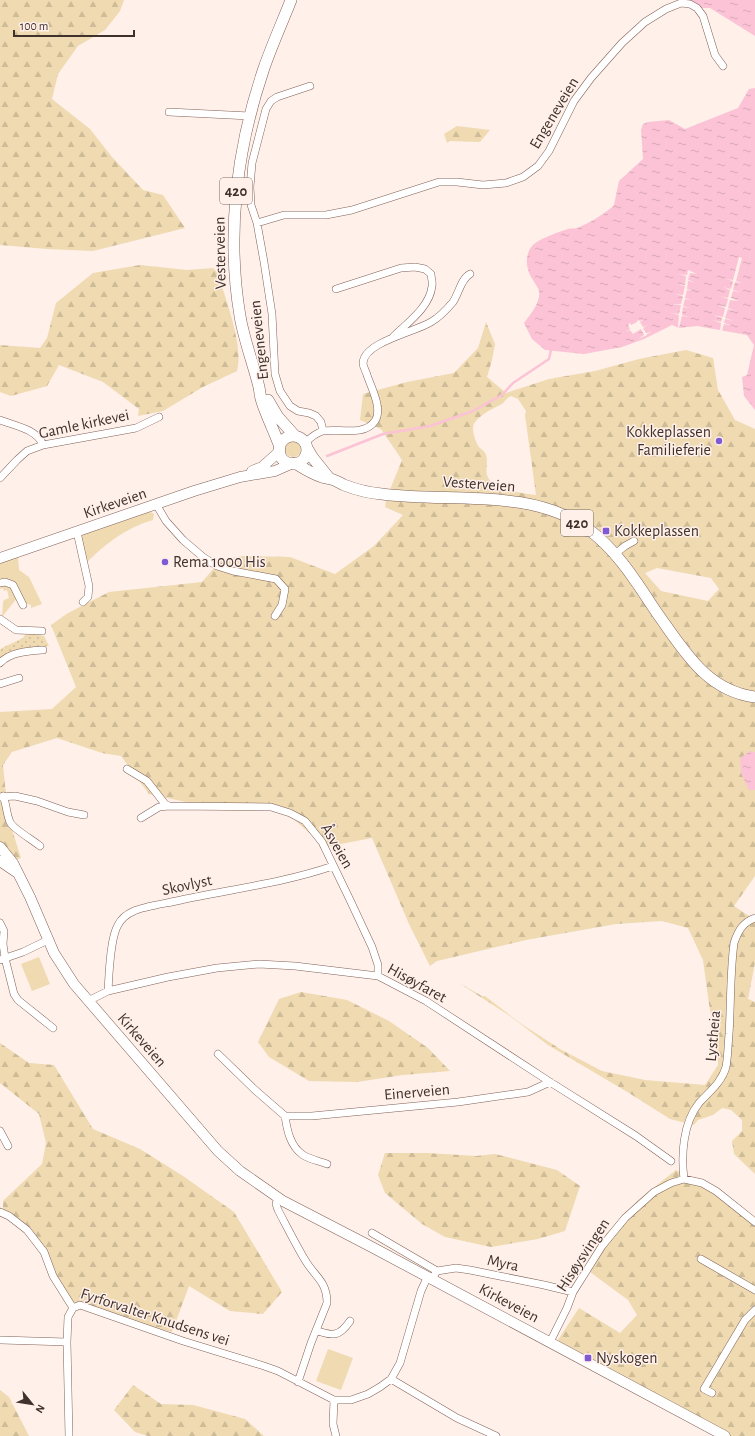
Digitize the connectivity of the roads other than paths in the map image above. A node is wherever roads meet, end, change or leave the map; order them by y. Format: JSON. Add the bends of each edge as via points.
{"nodes":[{"id":1,"x":288,"y":2,"type":"edge"},
{"id":2,"x":723,"y":66,"type":"dead end"},
{"id":3,"x":310,"y":86,"type":"dead end"},
{"id":4,"x":169,"y":112,"type":"dead end"},
{"id":5,"x":250,"y":116,"type":"junction"},
{"id":6,"x":257,"y":223,"type":"junction"},
{"id":7,"x":470,"y":274,"type":"dead end"},
{"id":8,"x":336,"y":289,"type":"dead end"},
{"id":9,"x":390,"y":340,"type":"junction"},
{"id":10,"x":259,"y":387,"type":"junction"},
{"id":11,"x":159,"y":417,"type":"dead end"},
{"id":12,"x":0,"y":420,"type":"edge"},
{"id":13,"x":322,"y":431,"type":"junction"},
{"id":14,"x":295,"y":436,"type":"junction"},
{"id":15,"x":43,"y":445,"type":"junction"},
{"id":16,"x":306,"y":445,"type":"junction"},
{"id":17,"x":280,"y":449,"type":"junction"},
{"id":18,"x":294,"y":463,"type":"junction"},
{"id":19,"x":240,"y":477,"type":"junction"},
{"id":20,"x":0,"y":478,"type":"edge"},
{"id":21,"x":330,"y":478,"type":"junction"},
{"id":22,"x":156,"y":504,"type":"junction"},
{"id":23,"x":77,"y":532,"type":"junction"},
{"id":24,"x":634,"y":541,"type":"dead end"},
{"id":25,"x":615,"y":554,"type":"junction"},
{"id":26,"x":0,"y":558,"type":"edge"},
{"id":27,"x":0,"y":583,"type":"edge"},
{"id":28,"x":83,"y":602,"type":"dead end"},
{"id":29,"x":23,"y":605,"type":"dead end"},
{"id":30,"x":275,"y":616,"type":"dead end"},
{"id":31,"x":0,"y":619,"type":"edge"},
{"id":32,"x":42,"y":631,"type":"dead end"},
{"id":33,"x":42,"y":650,"type":"dead end"},
{"id":34,"x":0,"y":663,"type":"edge"},
{"id":35,"x":19,"y":678,"type":"dead end"},
{"id":36,"x":0,"y":684,"type":"edge"},
{"id":37,"x":755,"y":697,"type":"edge"},
{"id":38,"x":127,"y":769,"type":"dead end"},
{"id":39,"x":2,"y":797,"type":"edge"},
{"id":40,"x":169,"y":806,"type":"junction"},
{"id":41,"x":84,"y":815,"type":"dead end"},
{"id":42,"x":140,"y":818,"type":"dead end"},
{"id":43,"x":40,"y":846,"type":"dead end"},
{"id":44,"x":0,"y":847,"type":"edge"},
{"id":45,"x":0,"y":861,"type":"edge"},
{"id":46,"x":333,"y":866,"type":"junction"},
{"id":47,"x":18,"y":874,"type":"junction"},
{"id":48,"x":755,"y":918,"type":"edge"},
{"id":49,"x":0,"y":923,"type":"edge"},
{"id":50,"x":48,"y":940,"type":"junction"},
{"id":51,"x":2,"y":959,"type":"edge"},
{"id":52,"x":378,"y":976,"type":"junction"},
{"id":53,"x":108,"y":992,"type":"junction"},
{"id":54,"x":88,"y":1000,"type":"junction"},
{"id":55,"x":53,"y":1028,"type":"dead end"},
{"id":56,"x":218,"y":1054,"type":"dead end"},
{"id":57,"x":550,"y":1082,"type":"junction"},
{"id":58,"x":285,"y":1116,"type":"junction"},
{"id":59,"x":0,"y":1132,"type":"edge"},
{"id":60,"x":8,"y":1146,"type":"dead end"},
{"id":61,"x":671,"y":1161,"type":"dead end"},
{"id":62,"x":327,"y":1164,"type":"dead end"},
{"id":63,"x":684,"y":1179,"type":"junction"},
{"id":64,"x":278,"y":1198,"type":"junction"},
{"id":65,"x":0,"y":1212,"type":"edge"},
{"id":66,"x":755,"y":1222,"type":"edge"},
{"id":67,"x":372,"y":1234,"type":"dead end"},
{"id":68,"x":701,"y":1259,"type":"dead end"},
{"id":69,"x":437,"y":1271,"type":"junction"},
{"id":70,"x":429,"y":1279,"type":"junction"},
{"id":71,"x":755,"y":1290,"type":"edge"},
{"id":72,"x":573,"y":1292,"type":"junction"},
{"id":73,"x":73,"y":1308,"type":"junction"},
{"id":74,"x":755,"y":1310,"type":"edge"},
{"id":75,"x":350,"y":1320,"type":"dead end"},
{"id":76,"x":316,"y":1330,"type":"junction"},
{"id":77,"x":1,"y":1340,"type":"dead end"},
{"id":78,"x":67,"y":1342,"type":"junction"},
{"id":79,"x":550,"y":1342,"type":"junction"},
{"id":80,"x":391,"y":1379,"type":"junction"},
{"id":81,"x":298,"y":1382,"type":"junction"},
{"id":82,"x":712,"y":1394,"type":"dead end"},
{"id":83,"x":334,"y":1400,"type":"junction"},
{"id":84,"x":69,"y":1436,"type":"edge"},
{"id":85,"x":336,"y":1436,"type":"edge"},
{"id":86,"x":496,"y":1436,"type":"edge"},
{"id":87,"x":725,"y":1436,"type":"edge"}],
"edges":[{"from":1,"to":5,"type":"main road","name":"Vesterveien","number":"420"},
{"from":2,"to":6,"type":"street","name":"Engeneveien","via":[[715,55],[697,8],[681,3],[645,22],[622,43],[574,101],[556,138],[538,166],[523,177],[506,183],[483,185],[439,182],[352,210],[326,215],[284,215]]},
{"from":3,"to":6,"type":"street","name":"Engeneveien","via":[[277,97],[266,109],[252,164],[250,187],[251,205]]},
{"from":4,"to":5,"type":"street"},
{"from":5,"to":10,"type":"main road","name":"Vesterveien","number":"420","via":[[236,194],[234,264],[240,318]]},
{"from":6,"to":13,"type":"street","name":"Engeneveien","via":[[272,314],[274,374],[280,392],[290,406],[316,416],[321,422]]},
{"from":7,"to":9,"type":"street","via":[[453,301],[431,322]]},
{"from":8,"to":9,"type":"street","via":[[401,268],[425,269],[431,274],[429,299]]},
{"from":9,"to":13,"type":"street","via":[[370,350],[363,364],[376,405],[377,415],[374,422],[360,430]]},
{"from":10,"to":14,"type":"main road","name":"Vesterveien","number":"420","via":[[278,417]]},
{"from":10,"to":17,"type":"main road","name":"Vesterveien","number":"420","via":[[261,400]]},
{"from":11,"to":15,"type":"street","name":"Gamle kirkevei","via":[[136,428]]},
{"from":12,"to":15,"type":"street","via":[[36,434]]},
{"from":13,"to":16,"type":"street","via":[[314,435]]},
{"from":14,"to":16,"type":"main road","number":"420","via":[[302,439]]},
{"from":14,"to":17,"type":"main road","via":[[284,440]]},
{"from":15,"to":20,"type":"street","name":"Gamle kirkevei","via":[[27,451]]},
{"from":16,"to":18,"type":"main road","via":[[305,457]]},
{"from":16,"to":21,"type":"main road","name":"Vesterveien","number":"420","via":[[312,458]]},
{"from":17,"to":18,"type":"main road","number":"420","via":[[283,459]]},
{"from":17,"to":19,"type":"main road","name":"Kirkeveien","via":[[262,467]]},
{"from":18,"to":19,"type":"main road","name":"Kirkeveien","via":[[275,471]]},
{"from":18,"to":21,"type":"main road","name":"Vesterveien","number":"420","via":[[322,478]]},
{"from":19,"to":22,"type":"main road","name":"Kirkeveien"},
{"from":21,"to":25,"type":"main road","name":"Vesterveien","number":"420","via":[[356,489],[381,494],[503,500],[532,504],[554,511],[588,529]]},
{"from":22,"to":23,"type":"main road","name":"Kirkeveien"},
{"from":22,"to":30,"type":"street","via":[[166,521],[183,540],[217,566],[276,579],[285,589],[282,605]]},
{"from":23,"to":26,"type":"main road","name":"Kirkeveien"},
{"from":23,"to":28,"type":"street","via":[[90,591]]},
{"from":24,"to":25,"type":"street"},
{"from":25,"to":37,"type":"main road","name":"Vesterveien","number":"420","via":[[678,644],[699,669],[726,687]]},
{"from":27,"to":29,"type":"street","via":[[13,585]]},
{"from":31,"to":32,"type":"street","via":[[16,630]]},
{"from":33,"to":34,"type":"street","via":[[22,652]]},
{"from":35,"to":36,"type":"street"},
{"from":38,"to":40,"type":"street","via":[[147,781]]},
{"from":39,"to":41,"type":"street","via":[[15,796]]},
{"from":39,"to":43,"type":"street","via":[[7,805],[12,826]]},
{"from":40,"to":42,"type":"street","name":"Åsveien","via":[[159,807]]},
{"from":40,"to":46,"type":"street","name":"Åsveien","via":[[271,807],[290,813],[305,821],[318,837]]},
{"from":44,"to":47,"type":"main road","name":"Kirkeveien"},
{"from":45,"to":47,"type":"main road","name":"Kirkeveien"},
{"from":46,"to":52,"type":"street","name":"Åsveien","via":[[372,947],[378,965]]},
{"from":46,"to":53,"type":"street","name":"Skovlyst","via":[[269,884],[135,911],[117,926]]},
{"from":47,"to":50,"type":"main road","name":"Kirkeveien"},
{"from":48,"to":63,"type":"street","name":"Lystheia","via":[[740,928],[734,943],[726,1067],[716,1086],[691,1117],[682,1166]]},
{"from":49,"to":51,"type":"street","via":[[4,931]]},
{"from":50,"to":51,"type":"street"},
{"from":50,"to":54,"type":"main road","name":"Kirkeveien","via":[[63,967]]},
{"from":51,"to":55,"type":"street","via":[[18,1000]]},
{"from":52,"to":53,"type":"street","name":"Hisøyfaret","via":[[259,964],[168,977]]},
{"from":52,"to":57,"type":"street","name":"Hisøyfaret","via":[[426,1001]]},
{"from":53,"to":54,"type":"street","name":"Hisøyfaret"},
{"from":54,"to":64,"type":"main road","name":"Kirkeveien","via":[[218,1151],[240,1172]]},
{"from":56,"to":58,"type":"street"},
{"from":57,"to":58,"type":"street","name":"Einerveien","via":[[528,1092],[458,1102]]},
{"from":57,"to":61,"type":"street","name":"Hisøyfaret"},
{"from":58,"to":62,"type":"street","via":[[291,1143],[303,1155]]},
{"from":59,"to":60,"type":"street"},
{"from":63,"to":66,"type":"street","via":[[702,1183],[716,1191]]},
{"from":63,"to":72,"type":"street","name":"Hisøysvingen","via":[[654,1192],[625,1218],[602,1246]]},
{"from":64,"to":70,"type":"main road","name":"Kirkeveien"},
{"from":64,"to":76,"type":"street","via":[[278,1210],[306,1262],[326,1288],[327,1303]]},
{"from":65,"to":73,"type":"street","name":"Fyrforvalter Knudsens vei","via":[[27,1230],[44,1252],[53,1276]]},
{"from":67,"to":69,"type":"street"},
{"from":68,"to":71,"type":"street"},
{"from":69,"to":70,"type":"street"},
{"from":69,"to":72,"type":"street","name":"Myra","via":[[456,1268],[470,1270]]},
{"from":70,"to":79,"type":"main road","name":"Kirkeveien"},
{"from":70,"to":80,"type":"street","name":"Fyrforvalter Knudsens vei","via":[[421,1291],[400,1363]]},
{"from":72,"to":79,"type":"street","name":"Hisøysvingen"},
{"from":73,"to":78,"type":"street","via":[[68,1317]]},
{"from":73,"to":81,"type":"street","name":"Fyrforvalter Knudsens vei","via":[[80,1305],[176,1339],[264,1366]]},
{"from":74,"to":82,"type":"street","via":[[745,1320],[704,1389]]},
{"from":75,"to":76,"type":"street","via":[[343,1330],[336,1334]]},
{"from":76,"to":81,"type":"street"},
{"from":77,"to":78,"type":"street"},
{"from":78,"to":84,"type":"street"},
{"from":79,"to":87,"type":"main road","name":"Kirkeveien"},
{"from":80,"to":83,"type":"street","name":"Fyrforvalter Knudsens vei","via":[[368,1394],[352,1400]]},
{"from":80,"to":86,"type":"street","via":[[457,1418]]},
{"from":81,"to":83,"type":"street","name":"Fyrforvalter Knudsens vei"},
{"from":83,"to":85,"type":"street"}]}
